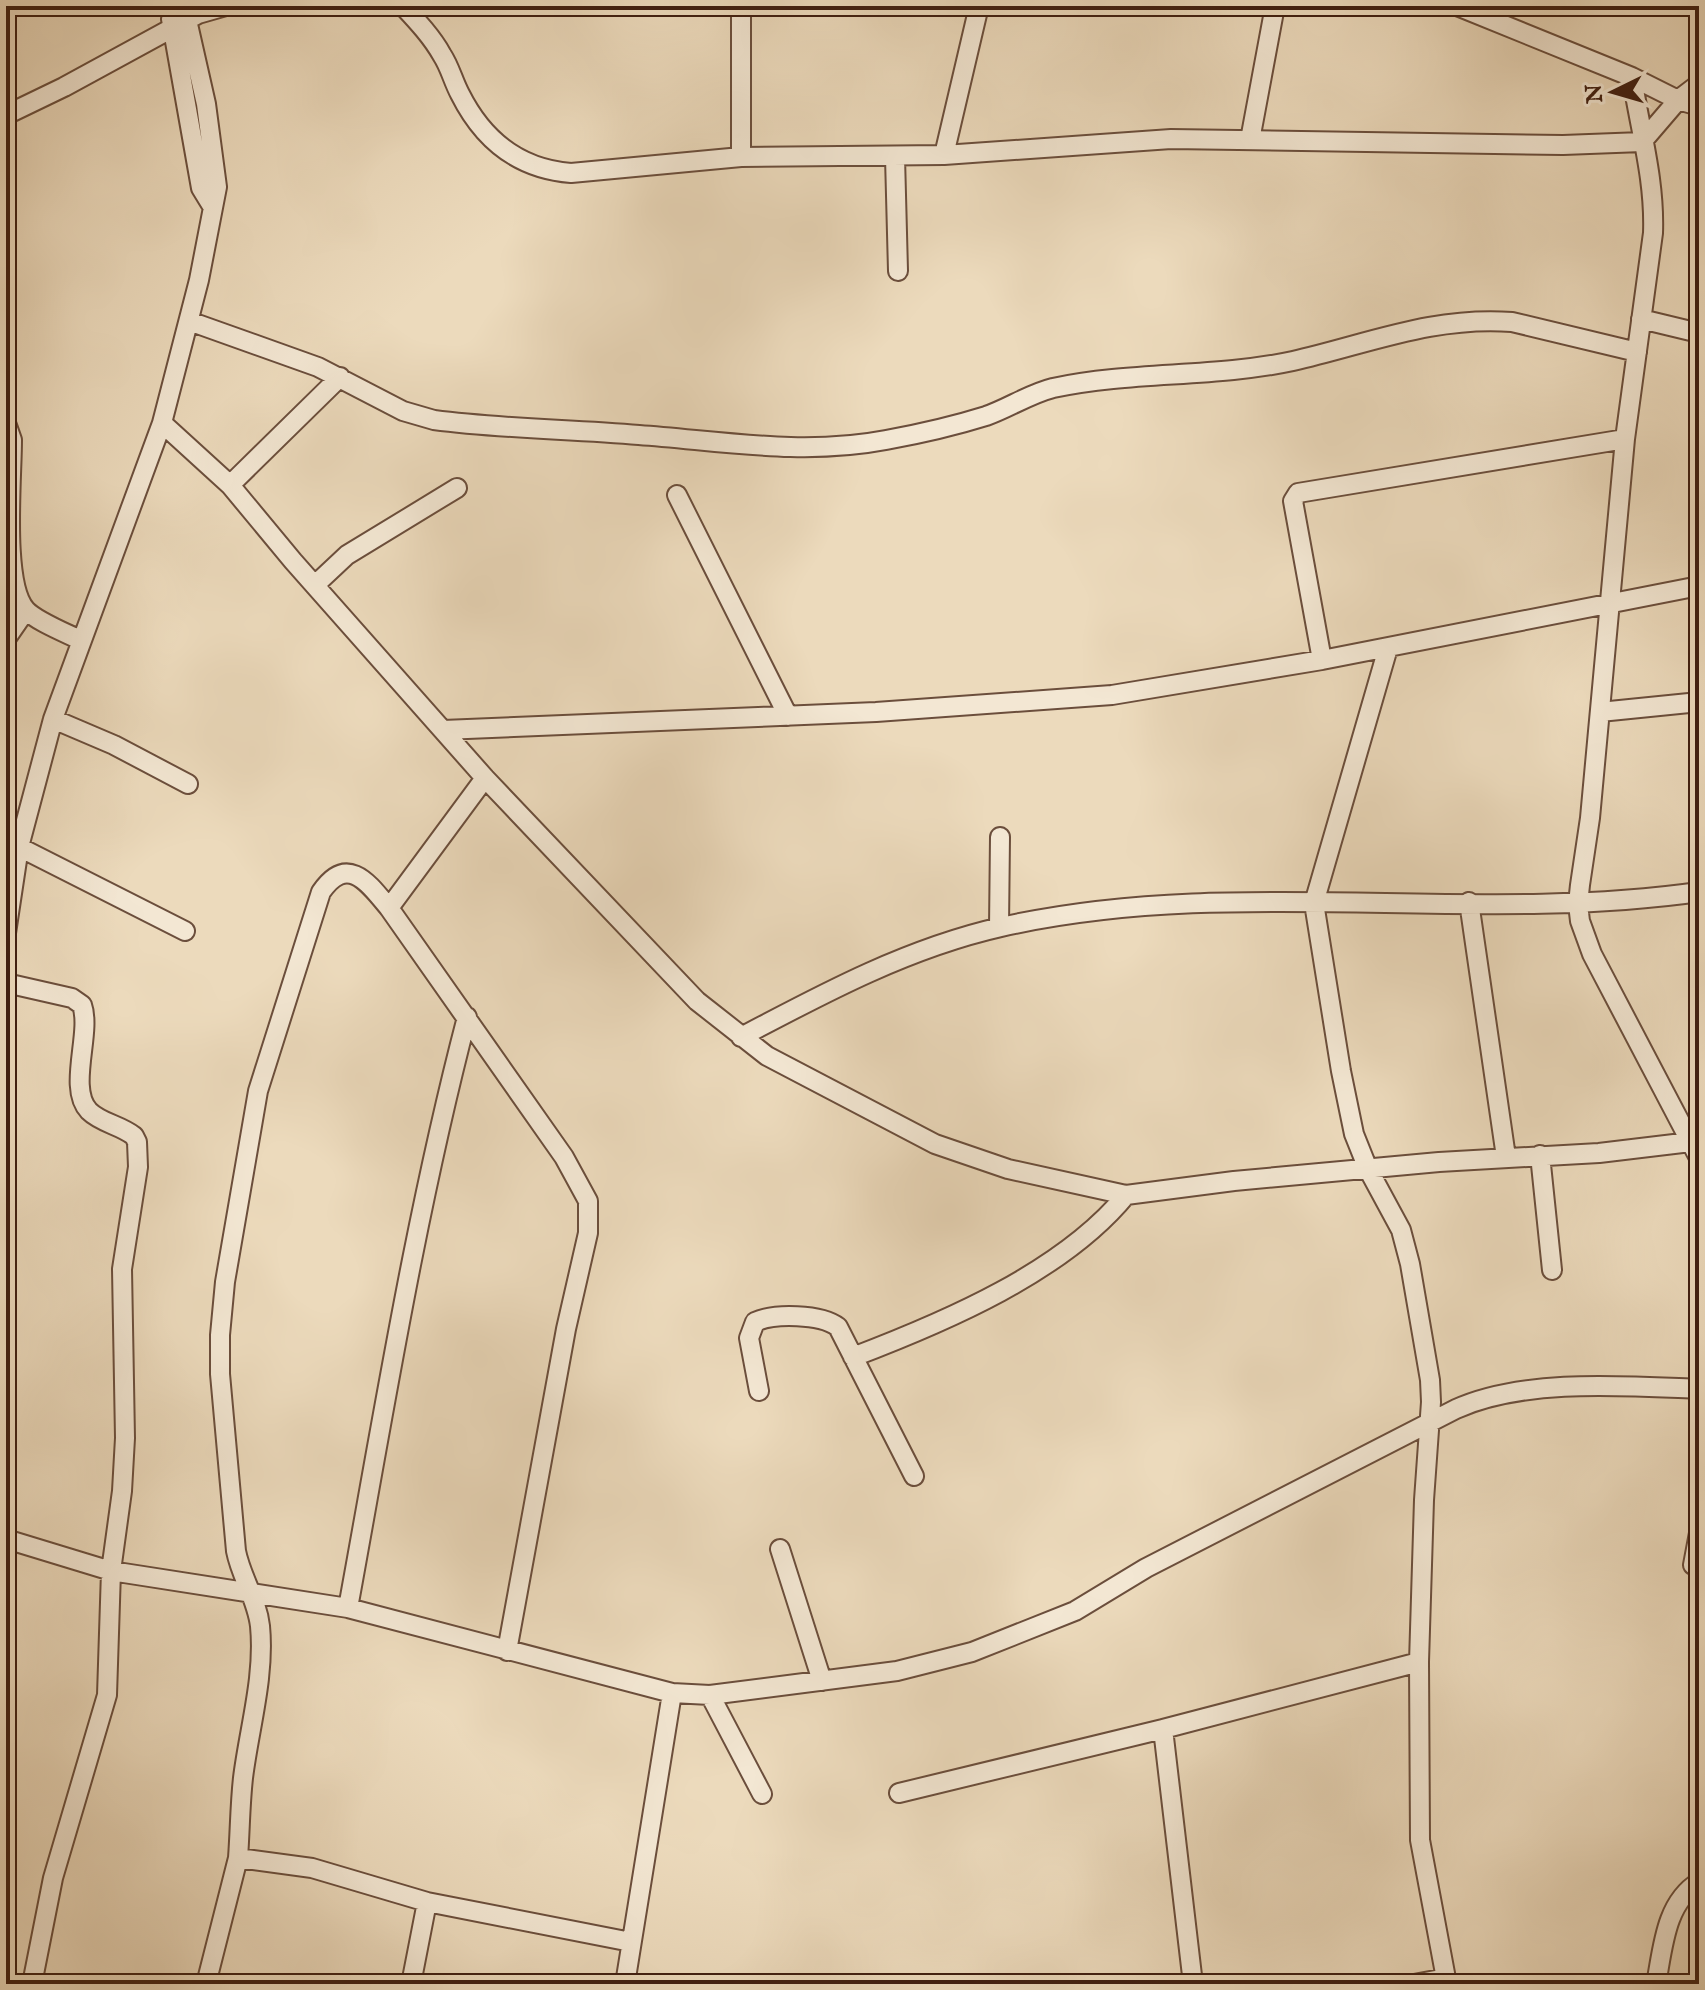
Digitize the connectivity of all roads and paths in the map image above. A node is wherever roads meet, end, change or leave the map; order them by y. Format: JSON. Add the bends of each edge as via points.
{"nodes":[{"id":1,"x":171,"y":6,"type":"edge"},
{"id":2,"x":226,"y":6,"type":"edge"},
{"id":3,"x":403,"y":6,"type":"edge"},
{"id":4,"x":741,"y":6,"type":"edge"},
{"id":5,"x":979,"y":6,"type":"edge"},
{"id":6,"x":1275,"y":6,"type":"edge"},
{"id":7,"x":1457,"y":6,"type":"edge"},
{"id":8,"x":180,"y":25,"type":"junction"},
{"id":9,"x":1632,"y":77,"type":"junction"},
{"id":10,"x":1699,"y":84,"type":"edge"},
{"id":11,"x":1678,"y":100,"type":"junction"},
{"id":12,"x":1699,"y":106,"type":"edge"},
{"id":13,"x":6,"y":115,"type":"edge"},
{"id":14,"x":1250,"y":140,"type":"junction"},
{"id":15,"x":1642,"y":142,"type":"junction"},
{"id":16,"x":944,"y":155,"type":"junction"},
{"id":17,"x":741,"y":157,"type":"junction"},
{"id":18,"x":895,"y":157,"type":"junction"},
{"id":19,"x":898,"y":271,"type":"dead end"},
{"id":20,"x":1641,"y":319,"type":"junction"},
{"id":21,"x":189,"y":321,"type":"junction"},
{"id":22,"x":1699,"y":333,"type":"edge"},
{"id":23,"x":1637,"y":352,"type":"junction"},
{"id":24,"x":340,"y":377,"type":"junction"},
{"id":25,"x":6,"y":423,"type":"edge"},
{"id":26,"x":162,"y":423,"type":"junction"},
{"id":27,"x":1625,"y":439,"type":"junction"},
{"id":28,"x":230,"y":485,"type":"junction"},
{"id":29,"x":457,"y":488,"type":"dead end"},
{"id":30,"x":677,"y":495,"type":"dead end"},
{"id":31,"x":315,"y":585,"type":"junction"},
{"id":32,"x":1699,"y":586,"type":"edge"},
{"id":33,"x":1608,"y":605,"type":"junction"},
{"id":34,"x":26,"y":610,"type":"junction"},
{"id":35,"x":6,"y":639,"type":"edge"},
{"id":36,"x":80,"y":640,"type":"junction"},
{"id":37,"x":1388,"y":648,"type":"junction"},
{"id":38,"x":1322,"y":660,"type":"junction"},
{"id":39,"x":1699,"y":702,"type":"edge"},
{"id":40,"x":1600,"y":712,"type":"junction"},
{"id":41,"x":788,"y":716,"type":"junction"},
{"id":42,"x":53,"y":719,"type":"junction"},
{"id":43,"x":443,"y":730,"type":"junction"},
{"id":44,"x":485,"y":778,"type":"junction"},
{"id":45,"x":188,"y":784,"type":"dead end"},
{"id":46,"x":1000,"y":837,"type":"dead end"},
{"id":47,"x":19,"y":847,"type":"junction"},
{"id":48,"x":1699,"y":892,"type":"edge"},
{"id":49,"x":1469,"y":902,"type":"junction"},
{"id":50,"x":1314,"y":903,"type":"junction"},
{"id":51,"x":1578,"y":904,"type":"junction"},
{"id":52,"x":389,"y":908,"type":"junction"},
{"id":53,"x":999,"y":927,"type":"junction"},
{"id":54,"x":185,"y":931,"type":"dead end"},
{"id":55,"x":6,"y":933,"type":"edge"},
{"id":56,"x":6,"y":983,"type":"edge"},
{"id":57,"x":467,"y":1017,"type":"junction"},
{"id":58,"x":741,"y":1037,"type":"junction"},
{"id":59,"x":1696,"y":1147,"type":"edge"},
{"id":60,"x":1540,"y":1155,"type":"junction"},
{"id":61,"x":1506,"y":1157,"type":"junction"},
{"id":62,"x":1368,"y":1169,"type":"junction"},
{"id":63,"x":1126,"y":1195,"type":"junction"},
{"id":64,"x":1552,"y":1270,"type":"dead end"},
{"id":65,"x":853,"y":1357,"type":"junction"},
{"id":66,"x":1699,"y":1389,"type":"edge"},
{"id":67,"x":759,"y":1391,"type":"dead end"},
{"id":68,"x":1430,"y":1424,"type":"junction"},
{"id":69,"x":914,"y":1476,"type":"dead end"},
{"id":70,"x":1699,"y":1533,"type":"edge"},
{"id":71,"x":6,"y":1539,"type":"edge"},
{"id":72,"x":780,"y":1549,"type":"dead end"},
{"id":73,"x":1693,"y":1565,"type":"dead end"},
{"id":74,"x":111,"y":1571,"type":"junction"},
{"id":75,"x":252,"y":1593,"type":"junction"},
{"id":76,"x":348,"y":1608,"type":"junction"},
{"id":77,"x":507,"y":1651,"type":"junction"},
{"id":78,"x":1419,"y":1662,"type":"junction"},
{"id":79,"x":822,"y":1681,"type":"junction"},
{"id":80,"x":672,"y":1693,"type":"junction"},
{"id":81,"x":710,"y":1695,"type":"junction"},
{"id":82,"x":1163,"y":1729,"type":"junction"},
{"id":83,"x":899,"y":1793,"type":"dead end"},
{"id":84,"x":762,"y":1794,"type":"dead end"},
{"id":85,"x":238,"y":1858,"type":"junction"},
{"id":86,"x":1699,"y":1882,"type":"edge"},
{"id":87,"x":427,"y":1902,"type":"junction"},
{"id":88,"x":631,"y":1942,"type":"junction"},
{"id":89,"x":1447,"y":1981,"type":"edge"},
{"id":90,"x":32,"y":1984,"type":"edge"},
{"id":91,"x":206,"y":1984,"type":"edge"},
{"id":92,"x":411,"y":1984,"type":"edge"},
{"id":93,"x":625,"y":1984,"type":"edge"},
{"id":94,"x":1193,"y":1984,"type":"edge"},
{"id":95,"x":1414,"y":1984,"type":"edge"},
{"id":96,"x":1656,"y":1984,"type":"edge"}],
"edges":[{"from":1,"to":8,"type":"street"},
{"from":2,"to":8,"type":"street"},
{"from":3,"to":17,"type":"street","via":[[441,53],[483,132],[521,161],[571,173]]},
{"from":4,"to":17,"type":"street"},
{"from":5,"to":16,"type":"street"},
{"from":6,"to":14,"type":"street"},
{"from":7,"to":9,"type":"street"},
{"from":8,"to":13,"type":"street"},
{"from":8,"to":21,"type":"street","via":[[206,104],[217,187]]},
{"from":9,"to":11,"type":"street"},
{"from":9,"to":15,"type":"street"},
{"from":10,"to":11,"type":"street"},
{"from":11,"to":12,"type":"street"},
{"from":11,"to":15,"type":"street"},
{"from":14,"to":15,"type":"street"},
{"from":14,"to":16,"type":"street","via":[[1114,142]]},
{"from":15,"to":20,"type":"street","via":[[1654,205]]},
{"from":16,"to":18,"type":"street"},
{"from":17,"to":18,"type":"street"},
{"from":18,"to":19,"type":"street"},
{"from":20,"to":22,"type":"street"},
{"from":20,"to":23,"type":"street"},
{"from":21,"to":24,"type":"street"},
{"from":21,"to":26,"type":"street"},
{"from":23,"to":24,"type":"street","via":[[1512,322],[1445,324],[1269,366],[1053,388],[956,424],[886,440],[815,448],[434,420],[403,411]]},
{"from":23,"to":27,"type":"street"},
{"from":24,"to":28,"type":"street"},
{"from":25,"to":34,"type":"street","via":[[12,440],[10,567]]},
{"from":26,"to":28,"type":"street"},
{"from":26,"to":36,"type":"street"},
{"from":27,"to":33,"type":"street"},
{"from":27,"to":38,"type":"street","via":[[1298,493],[1293,501]]},
{"from":28,"to":31,"type":"street"},
{"from":29,"to":31,"type":"street","via":[[356,549]]},
{"from":30,"to":41,"type":"street"},
{"from":31,"to":43,"type":"street"},
{"from":32,"to":33,"type":"street"},
{"from":33,"to":37,"type":"street"},
{"from":33,"to":40,"type":"street"},
{"from":34,"to":35,"type":"street"},
{"from":34,"to":36,"type":"street"},
{"from":36,"to":42,"type":"street"},
{"from":37,"to":38,"type":"street"},
{"from":37,"to":50,"type":"street"},
{"from":38,"to":41,"type":"street","via":[[1112,695]]},
{"from":39,"to":40,"type":"street"},
{"from":40,"to":51,"type":"street"},
{"from":41,"to":43,"type":"street"},
{"from":42,"to":45,"type":"street"},
{"from":42,"to":47,"type":"street"},
{"from":43,"to":44,"type":"street"},
{"from":44,"to":52,"type":"street"},
{"from":44,"to":58,"type":"street","via":[[672,976]]},
{"from":46,"to":53,"type":"street"},
{"from":47,"to":54,"type":"street"},
{"from":47,"to":55,"type":"street"},
{"from":48,"to":51,"type":"street"},
{"from":49,"to":50,"type":"street"},
{"from":49,"to":51,"type":"street"},
{"from":49,"to":61,"type":"street"},
{"from":50,"to":53,"type":"street","via":[[1172,902]]},
{"from":50,"to":62,"type":"street","via":[[1349,1112]]},
{"from":51,"to":59,"type":"street","via":[[1592,954]]},
{"from":52,"to":57,"type":"street"},
{"from":52,"to":75,"type":"street","via":[[356,874],[328,881],[251,1120],[225,1282],[220,1355],[236,1551]]},
{"from":53,"to":58,"type":"street","via":[[879,967]]},
{"from":56,"to":74,"type":"street","via":[[82,1005],[81,1086],[86,1106],[137,1142],[137,1179],[122,1269],[125,1438]]},
{"from":57,"to":76,"type":"street","via":[[422,1214]]},
{"from":57,"to":77,"type":"street","via":[[575,1173],[590,1215]]},
{"from":58,"to":63,"type":"street","via":[[767,1056],[935,1144],[1008,1169]]},
{"from":59,"to":60,"type":"street"},
{"from":60,"to":61,"type":"street"},
{"from":60,"to":64,"type":"street"},
{"from":61,"to":62,"type":"street"},
{"from":62,"to":63,"type":"street"},
{"from":62,"to":68,"type":"street","via":[[1406,1247],[1427,1359]]},
{"from":63,"to":65,"type":"street","via":[[1081,1238],[992,1295]]},
{"from":65,"to":67,"type":"street","via":[[830,1321],[759,1320],[749,1338]]},
{"from":65,"to":69,"type":"street"},
{"from":66,"to":68,"type":"street","via":[[1548,1389],[1481,1399]]},
{"from":68,"to":78,"type":"street"},
{"from":68,"to":79,"type":"street","via":[[1048,1623],[940,1661]]},
{"from":70,"to":73,"type":"street"},
{"from":71,"to":74,"type":"street"},
{"from":72,"to":79,"type":"street"},
{"from":74,"to":75,"type":"street"},
{"from":74,"to":90,"type":"street","via":[[106,1706],[53,1878]]},
{"from":75,"to":76,"type":"street"},
{"from":75,"to":85,"type":"street","via":[[261,1651]]},
{"from":76,"to":77,"type":"street"},
{"from":77,"to":80,"type":"street"},
{"from":78,"to":82,"type":"street"},
{"from":78,"to":89,"type":"street","via":[[1420,1840]]},
{"from":79,"to":81,"type":"street"},
{"from":80,"to":81,"type":"street"},
{"from":80,"to":88,"type":"street"},
{"from":81,"to":84,"type":"street"},
{"from":82,"to":83,"type":"street"},
{"from":82,"to":94,"type":"street"},
{"from":85,"to":87,"type":"street","via":[[312,1868]]},
{"from":85,"to":91,"type":"street"},
{"from":86,"to":96,"type":"street","via":[[1675,1908]]},
{"from":87,"to":88,"type":"street"},
{"from":87,"to":92,"type":"street"},
{"from":88,"to":93,"type":"street"},
{"from":89,"to":95,"type":"street"}]}
